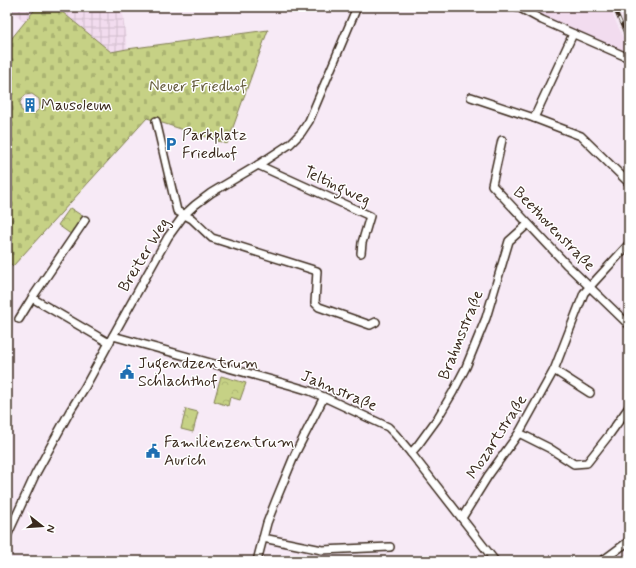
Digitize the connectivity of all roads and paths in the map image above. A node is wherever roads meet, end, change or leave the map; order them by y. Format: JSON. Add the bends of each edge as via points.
{"nodes":[{"id":1,"x":357,"y":7,"type":"edge"},
{"id":2,"x":518,"y":7,"type":"edge"},
{"id":3,"x":573,"y":34,"type":"junction"},
{"id":4,"x":629,"y":58,"type":"edge"},
{"id":5,"x":471,"y":97,"type":"dead end"},
{"id":6,"x":534,"y":118,"type":"junction"},
{"id":7,"x":156,"y":121,"type":"dead end"},
{"id":8,"x":502,"y":140,"type":"dead end"},
{"id":9,"x":258,"y":165,"type":"junction"},
{"id":10,"x":629,"y":182,"type":"edge"},
{"id":11,"x":184,"y":216,"type":"junction"},
{"id":12,"x":84,"y":220,"type":"dead end"},
{"id":13,"x":528,"y":224,"type":"junction"},
{"id":14,"x":629,"y":244,"type":"edge"},
{"id":15,"x":362,"y":253,"type":"dead end"},
{"id":16,"x":590,"y":287,"type":"junction"},
{"id":17,"x":32,"y":298,"type":"junction"},
{"id":18,"x":19,"y":319,"type":"dead end"},
{"id":19,"x":376,"y":322,"type":"dead end"},
{"id":20,"x":629,"y":325,"type":"edge"},
{"id":21,"x":113,"y":336,"type":"junction"},
{"id":22,"x":109,"y":343,"type":"junction"},
{"id":23,"x":554,"y":370,"type":"junction"},
{"id":24,"x":590,"y":393,"type":"dead end"},
{"id":25,"x":324,"y":397,"type":"junction"},
{"id":26,"x":629,"y":407,"type":"edge"},
{"id":27,"x":519,"y":433,"type":"junction"},
{"id":28,"x":411,"y":453,"type":"junction"},
{"id":29,"x":462,"y":518,"type":"junction"},
{"id":30,"x":7,"y":536,"type":"edge"},
{"id":31,"x":263,"y":538,"type":"junction"},
{"id":32,"x":629,"y":541,"type":"edge"},
{"id":33,"x":390,"y":547,"type":"dead end"},
{"id":34,"x":256,"y":561,"type":"edge"},
{"id":35,"x":495,"y":561,"type":"edge"},
{"id":36,"x":602,"y":561,"type":"edge"}],
"edges":[{"from":1,"to":9,"type":"street","name":"Breiter Weg","via":[[309,121],[290,144]]},
{"from":2,"to":3,"type":"street"},
{"from":3,"to":4,"type":"street"},
{"from":3,"to":6,"type":"street"},
{"from":5,"to":6,"type":"street"},
{"from":6,"to":10,"type":"street","via":[[581,136]]},
{"from":7,"to":11,"type":"street","via":[[177,211]]},
{"from":8,"to":13,"type":"street","name":"Beethovenstraße","via":[[492,185]]},
{"from":9,"to":11,"type":"street","name":"Breiter Weg","via":[[210,193]]},
{"from":9,"to":15,"type":"street","name":"Teltingweg","via":[[370,216],[362,243]]},
{"from":11,"to":19,"type":"street","via":[[192,219],[212,238],[317,271],[316,303],[319,307],[370,325]]},
{"from":11,"to":21,"type":"street","name":"Breiter Weg","via":[[168,237]]},
{"from":12,"to":17,"type":"street"},
{"from":13,"to":16,"type":"street","name":"Beethovenstraße"},
{"from":13,"to":28,"type":"street","name":"Brahmsstraße","via":[[509,241],[486,318],[466,367],[437,418]]},
{"from":14,"to":16,"type":"street","name":"Mozartstraße"},
{"from":16,"to":20,"type":"street","name":"Beethovenstraße"},
{"from":16,"to":23,"type":"street","name":"Mozartstraße","via":[[584,293]]},
{"from":17,"to":18,"type":"street"},
{"from":17,"to":22,"type":"street"},
{"from":21,"to":22,"type":"street","name":"Breiter Weg"},
{"from":21,"to":25,"type":"street","name":"Jahnstraße","via":[[290,385]]},
{"from":22,"to":30,"type":"street","name":"Breiter Weg","via":[[35,476]]},
{"from":23,"to":24,"type":"street"},
{"from":23,"to":27,"type":"street","name":"Mozartstraße"},
{"from":25,"to":28,"type":"street","name":"Jahnstraße","via":[[388,427]]},
{"from":25,"to":31,"type":"street","via":[[293,460]]},
{"from":26,"to":27,"type":"street","via":[[587,463],[574,464]]},
{"from":27,"to":29,"type":"street","name":"Mozartstraße"},
{"from":28,"to":29,"type":"street","name":"Jahnstraße"},
{"from":29,"to":35,"type":"street","name":"Jahnstraße"},
{"from":31,"to":33,"type":"street","via":[[322,550]]},
{"from":31,"to":34,"type":"street"},
{"from":32,"to":36,"type":"street"}]}
